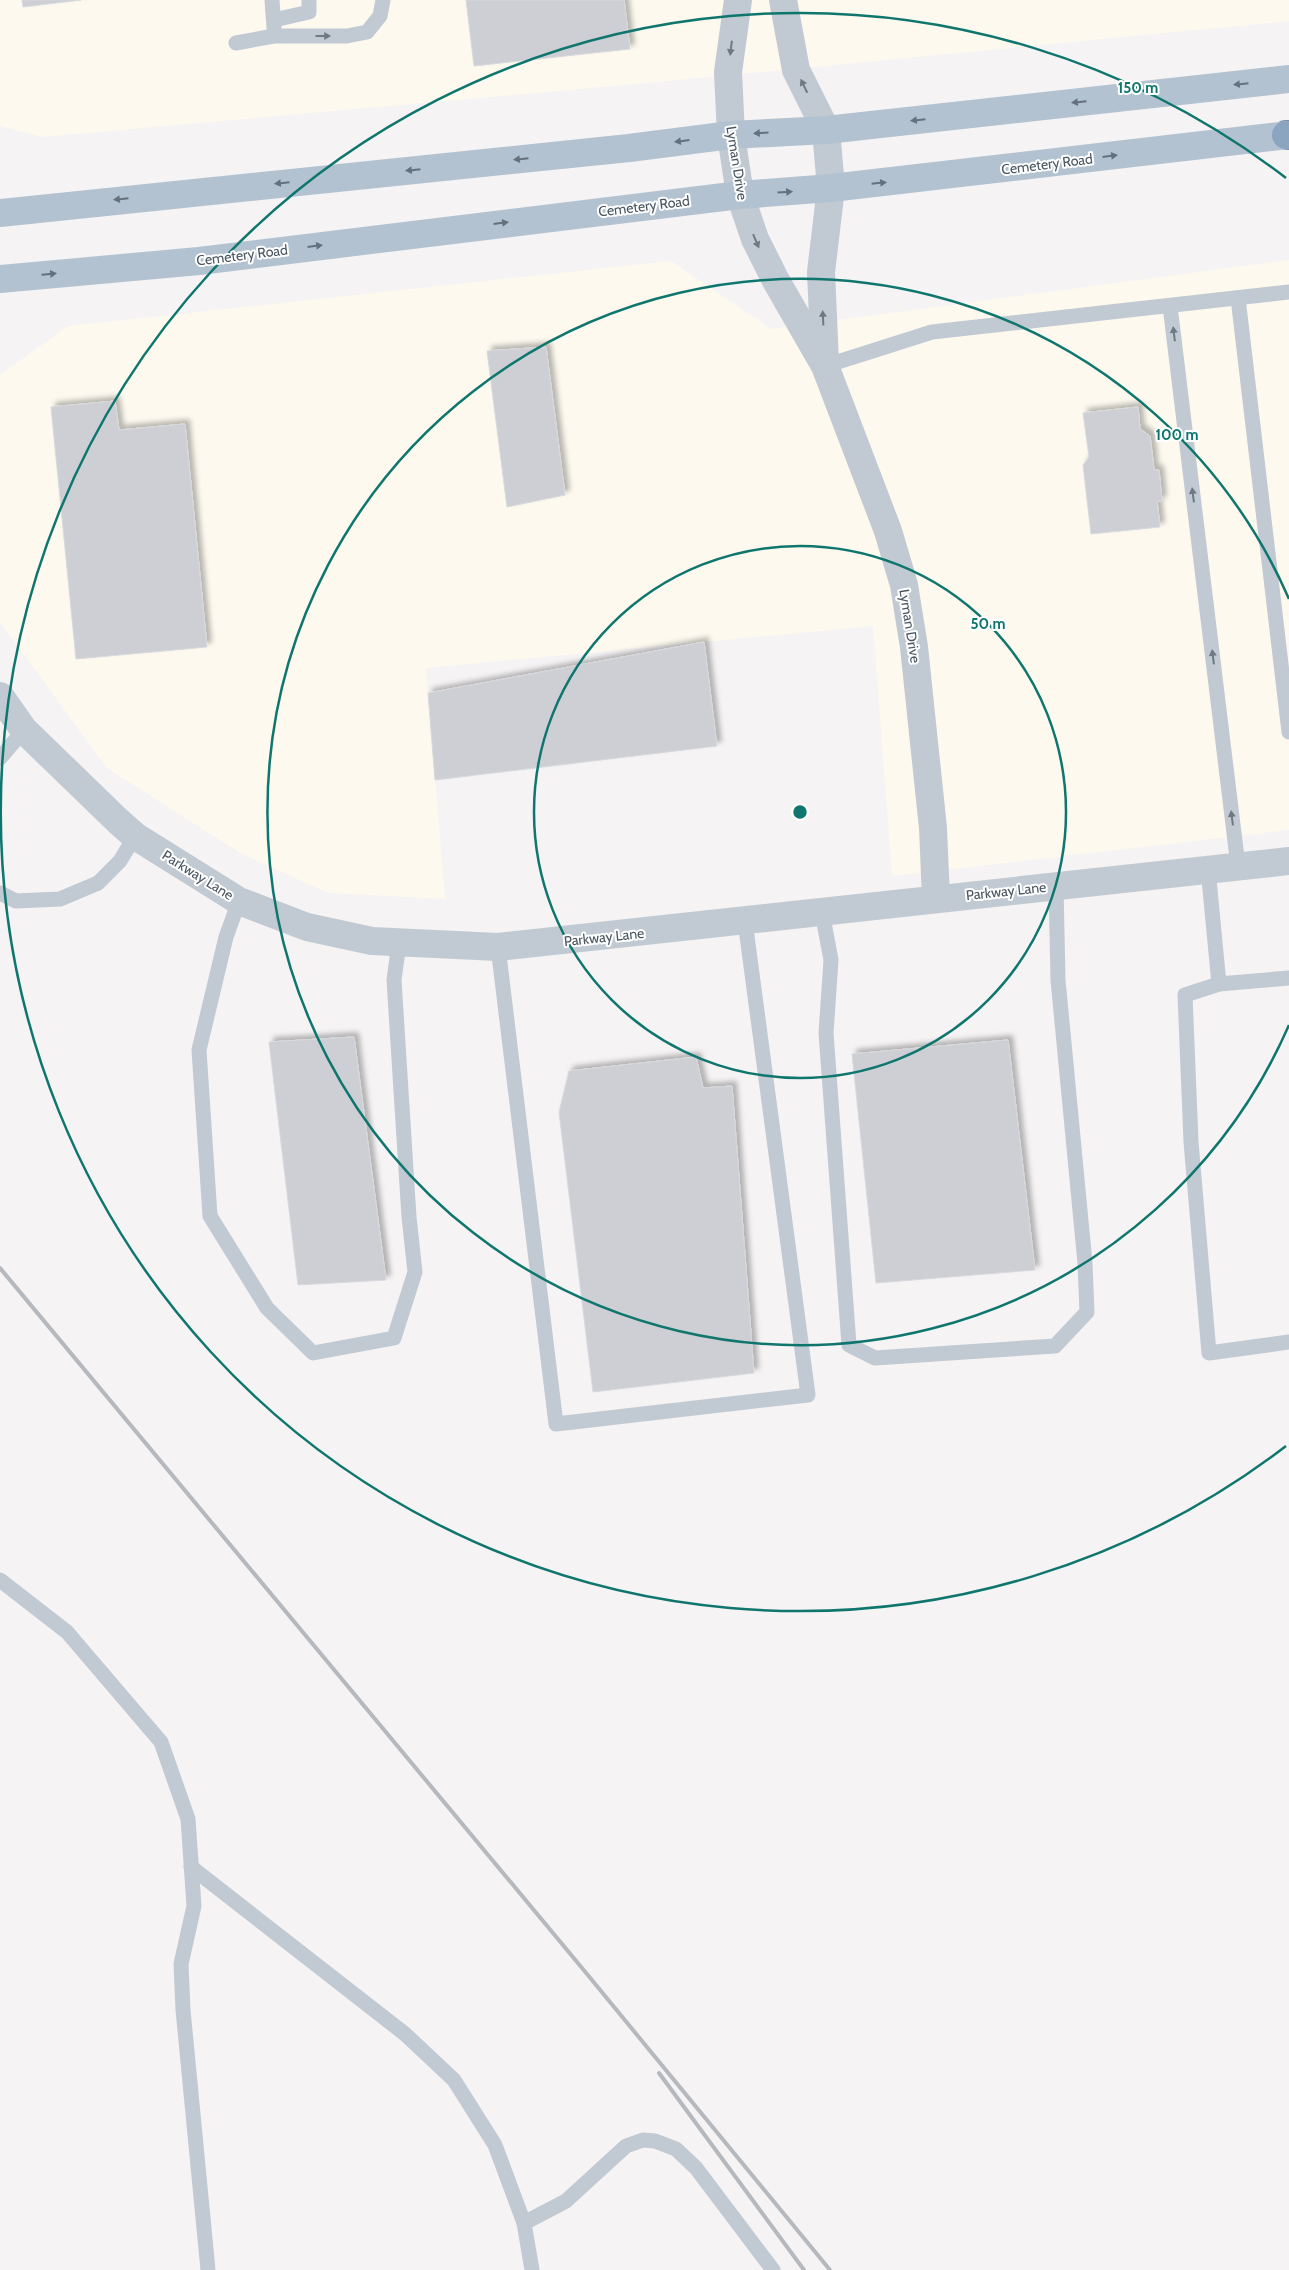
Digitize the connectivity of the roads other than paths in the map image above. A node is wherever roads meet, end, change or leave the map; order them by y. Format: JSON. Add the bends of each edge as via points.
{"nodes":[{"id":1,"x":272,"y":0,"type":"edge"},
{"id":2,"x":309,"y":0,"type":"edge"},
{"id":3,"x":383,"y":0,"type":"edge"},
{"id":4,"x":738,"y":0,"type":"edge"},
{"id":5,"x":783,"y":0,"type":"edge"},
{"id":6,"x":274,"y":20,"type":"junction"},
{"id":7,"x":274,"y":36,"type":"junction"},
{"id":8,"x":236,"y":44,"type":"dead end"},
{"id":9,"x":1289,"y":79,"type":"edge"},
{"id":10,"x":826,"y":130,"type":"junction"},
{"id":11,"x":731,"y":135,"type":"junction"},
{"id":12,"x":1288,"y":135,"type":"edge"},
{"id":13,"x":831,"y":188,"type":"junction"},
{"id":14,"x":740,"y":195,"type":"junction"},
{"id":15,"x":0,"y":213,"type":"edge"},
{"id":16,"x":0,"y":279,"type":"edge"},
{"id":17,"x":1289,"y":292,"type":"edge"},
{"id":18,"x":1238,"y":298,"type":"junction"},
{"id":19,"x":1170,"y":306,"type":"junction"},
{"id":20,"x":825,"y":366,"type":"junction"},
{"id":21,"x":0,"y":696,"type":"edge"},
{"id":22,"x":24,"y":730,"type":"junction"},
{"id":23,"x":1289,"y":732,"type":"edge"},
{"id":24,"x":0,"y":758,"type":"edge"},
{"id":25,"x":135,"y":836,"type":"junction"},
{"id":26,"x":1289,"y":861,"type":"edge"},
{"id":27,"x":1238,"y":866,"type":"junction"},
{"id":28,"x":1208,"y":869,"type":"junction"},
{"id":29,"x":1056,"y":886,"type":"junction"},
{"id":30,"x":0,"y":893,"type":"edge"},
{"id":31,"x":936,"y":899,"type":"junction"},
{"id":32,"x":240,"y":901,"type":"junction"},
{"id":33,"x":822,"y":912,"type":"junction"},
{"id":34,"x":745,"y":921,"type":"junction"},
{"id":35,"x":399,"y":943,"type":"junction"},
{"id":36,"x":498,"y":947,"type":"junction"},
{"id":37,"x":1289,"y":978,"type":"edge"},
{"id":38,"x":1219,"y":984,"type":"junction"},
{"id":39,"x":1289,"y":1342,"type":"edge"},
{"id":40,"x":0,"y":1580,"type":"edge"},
{"id":41,"x":191,"y":1867,"type":"junction"},
{"id":42,"x":524,"y":2223,"type":"junction"},
{"id":43,"x":208,"y":2270,"type":"edge"},
{"id":44,"x":532,"y":2270,"type":"edge"},
{"id":45,"x":773,"y":2270,"type":"edge"}],
"edges":[{"from":1,"to":6,"type":"lane"},
{"from":2,"to":6,"type":"lane","via":[[309,12]]},
{"from":7,"to":3,"type":"lane","one_way":true,"via":[[347,36],[367,32],[380,16]]},
{"from":4,"to":11,"type":"street","name":"Lyman Drive","one_way":true,"via":[[728,72]]},
{"from":10,"to":5,"type":"street","name":"Lyman Drive","one_way":true,"via":[[796,70]]},
{"from":6,"to":7,"type":"lane"},
{"from":7,"to":8,"type":"lane"},
{"from":9,"to":10,"type":"main road","one_way":true},
{"from":10,"to":11,"type":"main road","one_way":true},
{"from":10,"to":13,"type":"street","name":"Lyman Drive"},
{"from":11,"to":14,"type":"street","name":"Lyman Drive"},
{"from":11,"to":15,"type":"main road","one_way":true},
{"from":13,"to":12,"type":"main road","name":"Cemetery Road","one_way":true},
{"from":14,"to":13,"type":"main road","name":"Cemetery Road","one_way":true},
{"from":20,"to":13,"type":"street","name":"Lyman Drive","one_way":true,"via":[[821,272]]},
{"from":16,"to":14,"type":"main road","name":"Cemetery Road","one_way":true,"via":[[200,260]]},
{"from":14,"to":20,"type":"street","name":"Lyman Drive","one_way":true,"via":[[755,239],[771,272]]},
{"from":17,"to":18,"type":"lane"},
{"from":18,"to":19,"type":"lane"},
{"from":18,"to":23,"type":"lane"},
{"from":19,"to":20,"type":"lane","via":[[932,332]]},
{"from":27,"to":19,"type":"lane","one_way":true},
{"from":20,"to":31,"type":"street","name":"Lyman Drive","via":[[888,531],[904,585],[919,689],[933,828]]},
{"from":21,"to":22,"type":"street","name":"Parkway Lane"},
{"from":22,"to":24,"type":"lane"},
{"from":22,"to":25,"type":"street","name":"Parkway Lane"},
{"from":25,"to":30,"type":"lane","via":[[120,861],[98,883],[68,896],[16,901]]},
{"from":25,"to":32,"type":"street","name":"Parkway Lane"},
{"from":26,"to":27,"type":"street","name":"Parkway Lane"},
{"from":27,"to":28,"type":"street","name":"Parkway Lane"},
{"from":28,"to":29,"type":"street","name":"Parkway Lane"},
{"from":28,"to":38,"type":"lane"},
{"from":29,"to":31,"type":"street","name":"Parkway Lane"},
{"from":29,"to":33,"type":"lane","via":[[1058,980],[1087,1312],[1055,1346],[875,1358],[849,1345],[826,1032],[831,960]]},
{"from":31,"to":33,"type":"street","name":"Parkway Lane"},
{"from":32,"to":35,"type":"street","name":"Parkway Lane","via":[[325,932]]},
{"from":32,"to":35,"type":"lane","via":[[226,937],[199,1050],[210,1216],[267,1308],[313,1352],[394,1338],[414,1272],[394,980]]},
{"from":33,"to":34,"type":"street","name":"Parkway Lane"},
{"from":34,"to":36,"type":"street","name":"Parkway Lane"},
{"from":34,"to":36,"type":"lane","via":[[808,1394],[556,1424]]},
{"from":35,"to":36,"type":"street","name":"Parkway Lane"},
{"from":37,"to":38,"type":"lane"},
{"from":38,"to":39,"type":"lane","via":[[1185,995],[1191,1142],[1209,1353]]},
{"from":40,"to":41,"type":"lane","via":[[67,1632],[161,1742],[188,1819]]},
{"from":41,"to":42,"type":"lane","via":[[405,2034],[454,2080],[494,2145]]},
{"from":41,"to":43,"type":"lane","via":[[194,1906],[181,1964]]},
{"from":42,"to":44,"type":"lane"},
{"from":42,"to":45,"type":"lane","via":[[566,2201],[626,2146],[643,2140],[655,2141],[676,2149],[696,2168]]}]}
